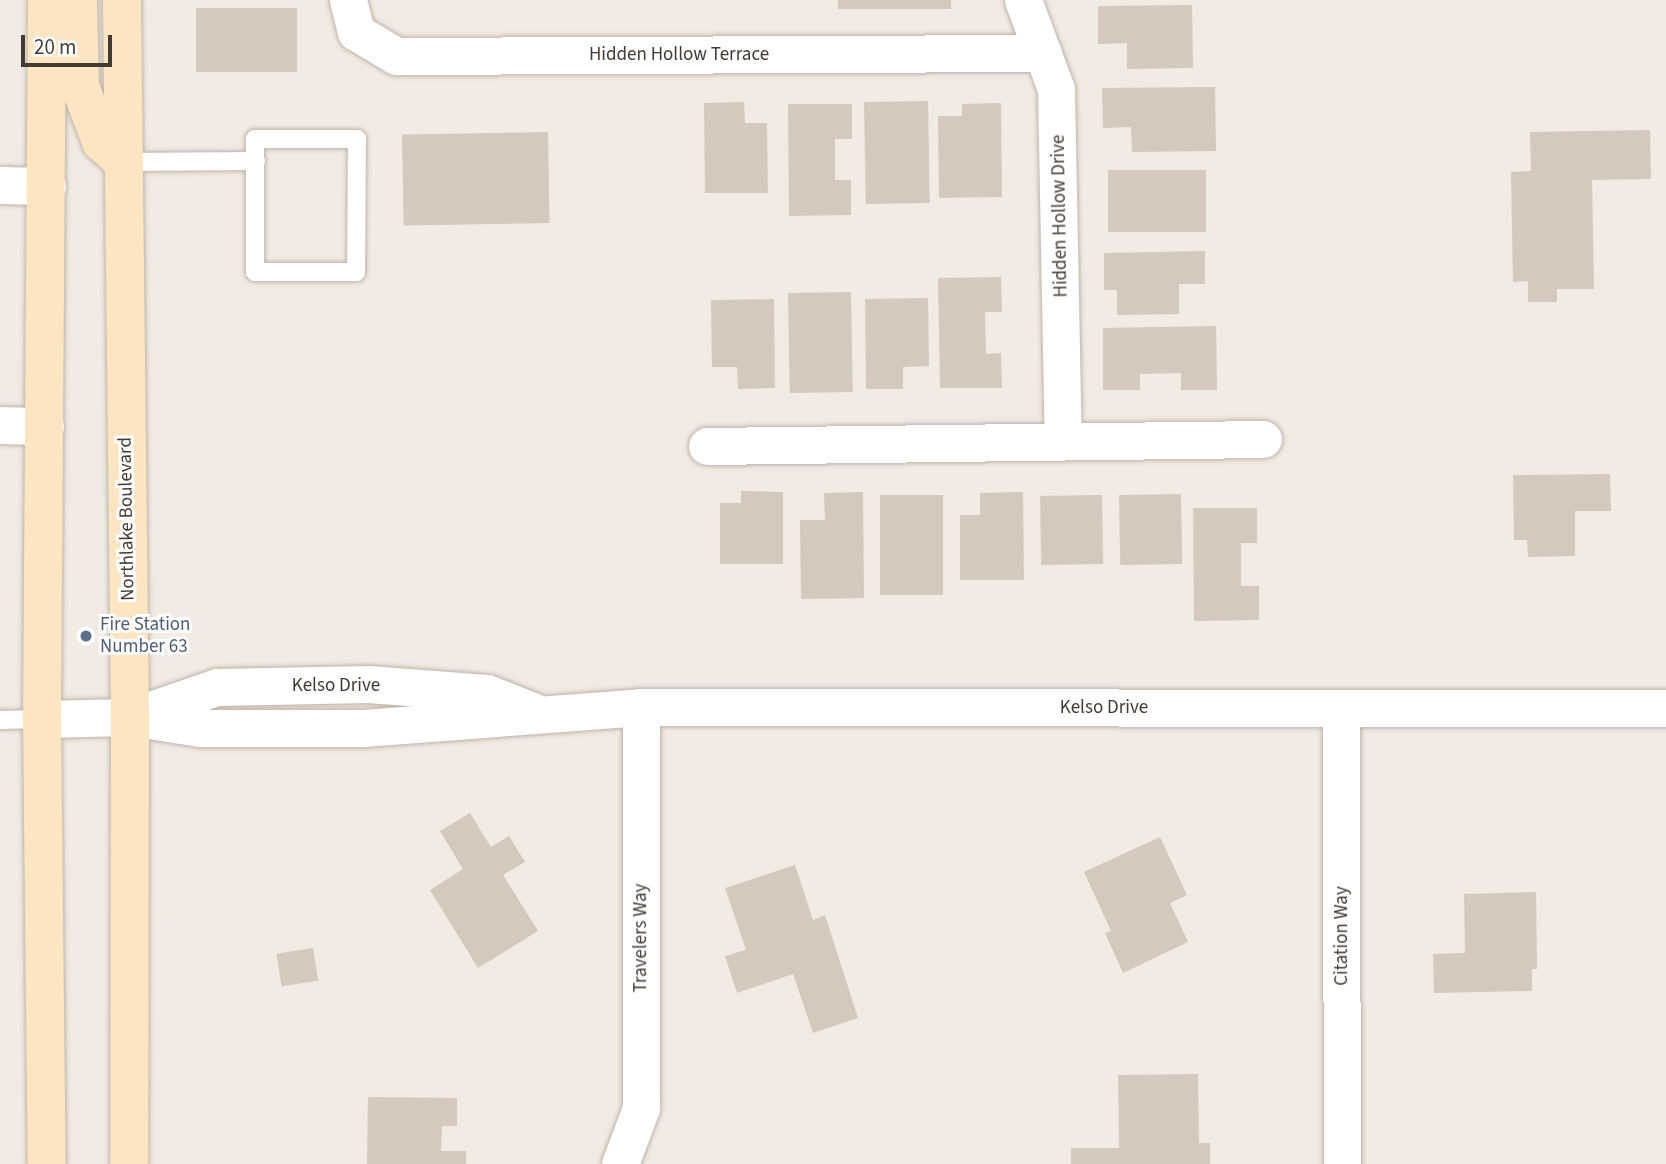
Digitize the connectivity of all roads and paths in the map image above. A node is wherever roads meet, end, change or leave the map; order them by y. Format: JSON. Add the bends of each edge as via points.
{"nodes":[{"id":1,"x":47,"y":0,"type":"edge"},
{"id":2,"x":78,"y":0,"type":"edge"},
{"id":3,"x":122,"y":0,"type":"edge"},
{"id":4,"x":348,"y":0,"type":"edge"},
{"id":5,"x":1023,"y":0,"type":"edge"},
{"id":6,"x":1043,"y":53,"type":"junction"},
{"id":7,"x":256,"y":161,"type":"junction"},
{"id":8,"x":122,"y":162,"type":"junction"},
{"id":9,"x":0,"y":185,"type":"edge"},
{"id":10,"x":47,"y":186,"type":"junction"},
{"id":11,"x":0,"y":425,"type":"edge"},
{"id":12,"x":45,"y":426,"type":"junction"},
{"id":13,"x":1063,"y":438,"type":"junction"},
{"id":14,"x":1264,"y":439,"type":"dead end"},
{"id":15,"x":707,"y":446,"type":"dead end"},
{"id":16,"x":641,"y":707,"type":"junction"},
{"id":17,"x":1341,"y":708,"type":"junction"},
{"id":18,"x":1666,"y":708,"type":"edge"},
{"id":19,"x":130,"y":717,"type":"junction"},
{"id":20,"x":42,"y":719,"type":"junction"},
{"id":21,"x":0,"y":720,"type":"edge"},
{"id":22,"x":47,"y":1164,"type":"edge"},
{"id":23,"x":129,"y":1164,"type":"edge"},
{"id":24,"x":620,"y":1164,"type":"edge"},
{"id":25,"x":1342,"y":1164,"type":"edge"}],
"edges":[{"from":1,"to":10,"type":"main road"},
{"from":2,"to":8,"type":"main road","via":[[80,86],[102,142]]},
{"from":3,"to":8,"type":"main road","name":"Northlake Boulevard"},
{"from":4,"to":6,"type":"street","name":"Hidden Hollow Terrace","via":[[356,33],[396,56]]},
{"from":5,"to":6,"type":"street","name":"Hidden Hollow Drive"},
{"from":6,"to":13,"type":"street","name":"Hidden Hollow Drive","via":[[1056,89],[1059,137]]},
{"from":7,"to":7,"type":"lane","via":[[255,272],[356,272],[357,139],[255,139]]},
{"from":7,"to":8,"type":"lane"},
{"from":8,"to":19,"type":"main road","name":"Northlake Boulevard"},
{"from":9,"to":10,"type":"street"},
{"from":10,"to":12,"type":"main road"},
{"from":11,"to":12,"type":"street"},
{"from":12,"to":20,"type":"main road"},
{"from":13,"to":14,"type":"street"},
{"from":13,"to":15,"type":"street"},
{"from":16,"to":17,"type":"street","name":"Kelso Drive"},
{"from":16,"to":19,"type":"street","name":"Kelso Drive","via":[[542,715],[487,693],[368,684],[217,687]]},
{"from":16,"to":24,"type":"street","name":"Travelers Way","via":[[641,1108]]},
{"from":17,"to":18,"type":"street","name":"Kelso Drive"},
{"from":17,"to":25,"type":"street","name":"Citation Way"},
{"from":19,"to":20,"type":"street","name":"Kelso Drive"},
{"from":19,"to":23,"type":"main road","name":"Northlake Boulevard"},
{"from":20,"to":21,"type":"lane"},
{"from":20,"to":22,"type":"main road"}]}
